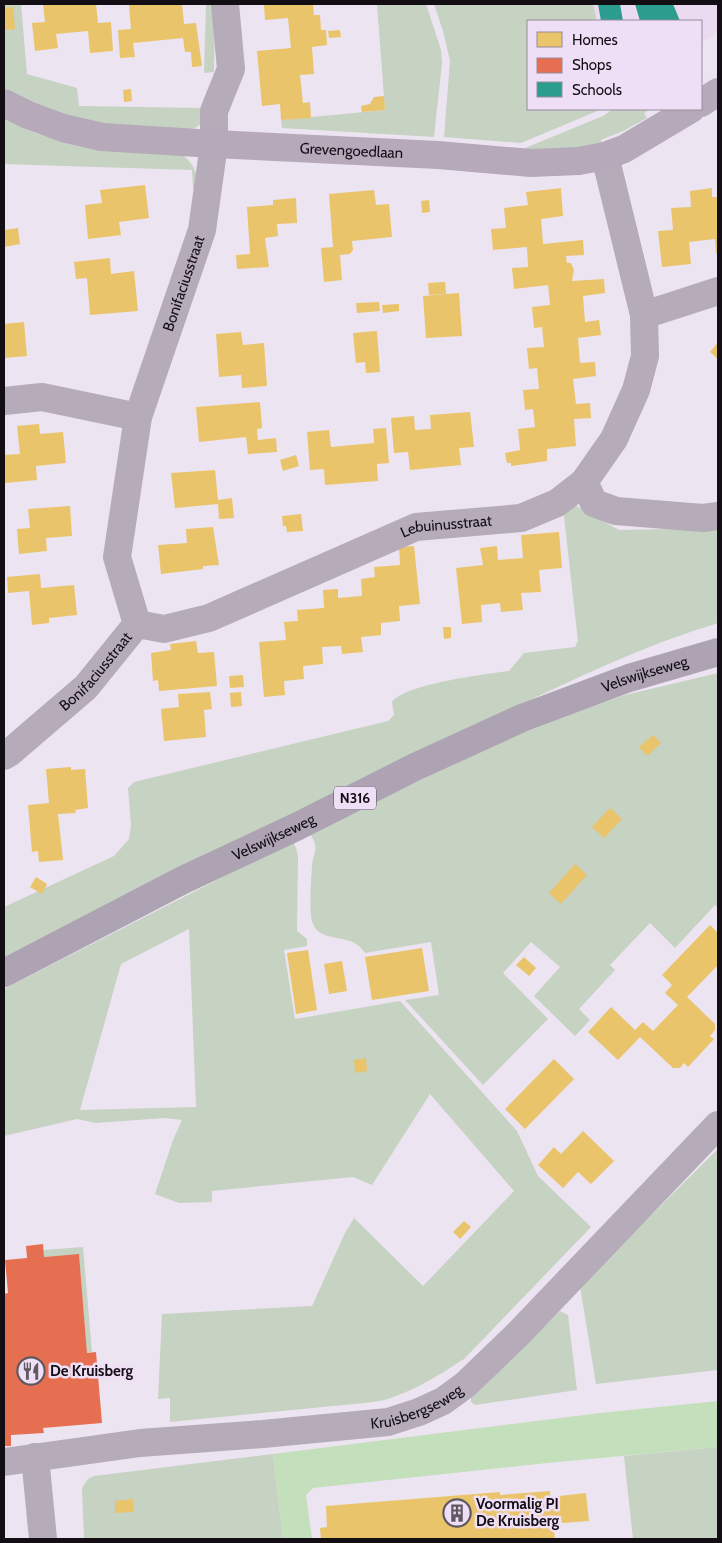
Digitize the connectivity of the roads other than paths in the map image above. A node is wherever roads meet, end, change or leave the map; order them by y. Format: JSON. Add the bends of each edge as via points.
{"nodes":[{"id":1,"x":225,"y":4,"type":"edge"},
{"id":2,"x":718,"y":92,"type":"edge"},
{"id":3,"x":702,"y":102,"type":"edge"},
{"id":4,"x":4,"y":103,"type":"edge"},
{"id":5,"x":689,"y":110,"type":"edge"},
{"id":6,"x":214,"y":144,"type":"junction"},
{"id":7,"x":605,"y":156,"type":"junction"},
{"id":8,"x":718,"y":291,"type":"edge"},
{"id":9,"x":644,"y":315,"type":"junction"},
{"id":10,"x":4,"y":401,"type":"edge"},
{"id":11,"x":138,"y":417,"type":"junction"},
{"id":12,"x":584,"y":482,"type":"junction"},
{"id":13,"x":718,"y":516,"type":"edge"},
{"id":14,"x":137,"y":624,"type":"junction"},
{"id":15,"x":718,"y":652,"type":"edge"},
{"id":16,"x":4,"y":756,"type":"edge"},
{"id":17,"x":4,"y":973,"type":"edge"},
{"id":18,"x":718,"y":1125,"type":"edge"},
{"id":19,"x":35,"y":1457,"type":"junction"},
{"id":20,"x":4,"y":1462,"type":"edge"},
{"id":21,"x":43,"y":1539,"type":"edge"}],
"edges":[{"from":1,"to":6,"type":"street","name":"Bonifaciusstraat","via":[[231,69],[214,111]]},
{"from":2,"to":3,"type":"street"},
{"from":4,"to":6,"type":"street","name":"Grevengoedlaan","via":[[63,128],[102,137]]},
{"from":5,"to":7,"type":"street","name":"Grevengoedlaan","via":[[624,149]]},
{"from":6,"to":7,"type":"street","name":"Grevengoedlaan","via":[[532,163]]},
{"from":6,"to":11,"type":"street","name":"Bonifaciusstraat","via":[[202,230]]},
{"from":7,"to":9,"type":"street","name":"Lebuinusstraat"},
{"from":8,"to":9,"type":"street"},
{"from":9,"to":12,"type":"street","name":"Lebuinusstraat","via":[[646,356],[636,390],[614,439]]},
{"from":10,"to":11,"type":"street","via":[[42,397]]},
{"from":11,"to":14,"type":"street","name":"Bonifaciusstraat","via":[[117,557]]},
{"from":12,"to":13,"type":"street","via":[[594,503],[616,511],[703,518]]},
{"from":12,"to":14,"type":"street","name":"Lebuinusstraat","via":[[556,503],[521,518],[416,527],[209,618],[164,629]]},
{"from":14,"to":16,"type":"street","name":"Bonifaciusstraat","via":[[86,687]]},
{"from":15,"to":17,"type":"main road","name":"Velswijkseweg","number":"N316","via":[[621,681],[522,718],[183,880]]},
{"from":18,"to":19,"type":"street","name":"Kruisbergseweg","via":[[517,1335],[465,1385],[443,1401],[388,1422],[140,1443]]},
{"from":19,"to":20,"type":"street","name":"Kruisbergseweg"},
{"from":19,"to":21,"type":"street"}]}
